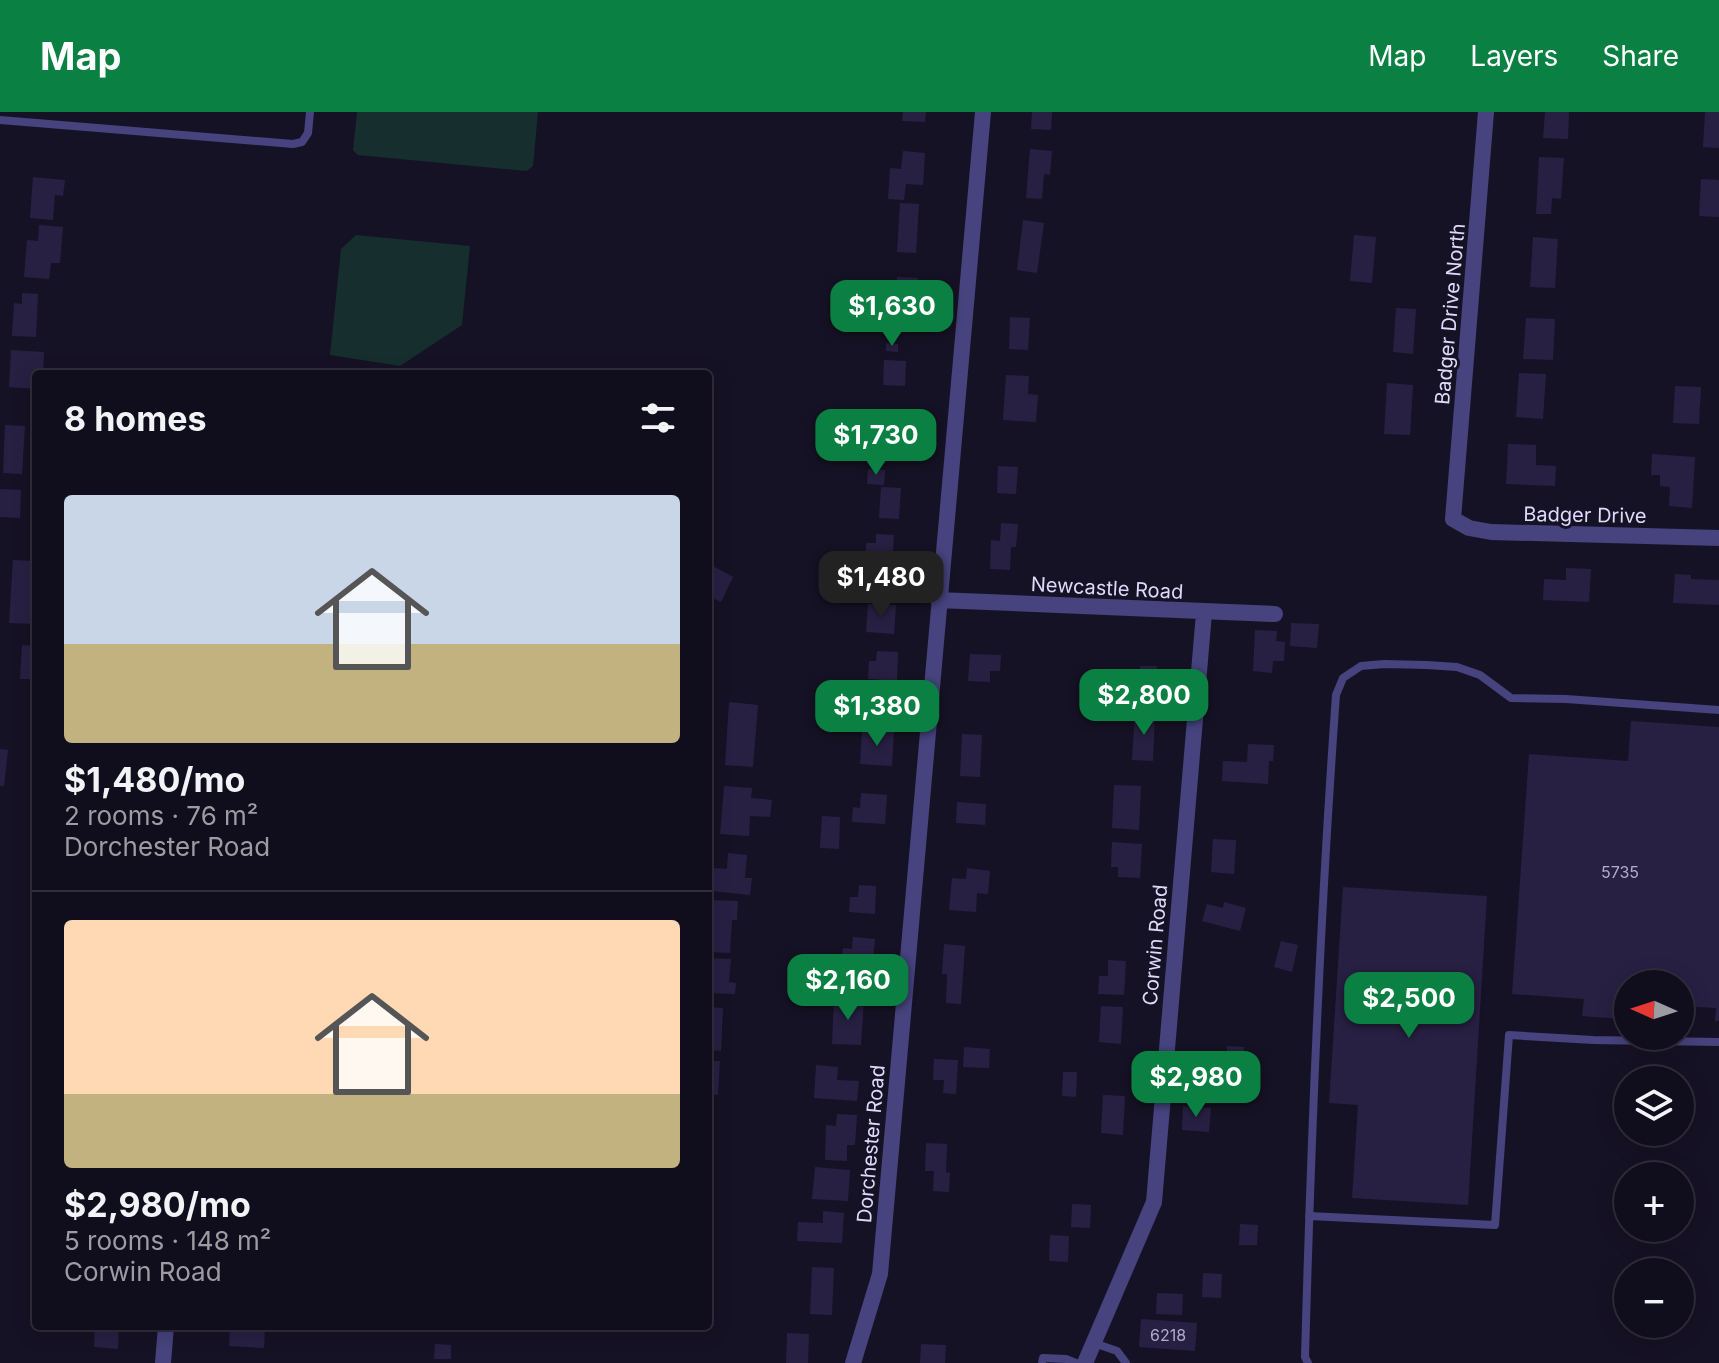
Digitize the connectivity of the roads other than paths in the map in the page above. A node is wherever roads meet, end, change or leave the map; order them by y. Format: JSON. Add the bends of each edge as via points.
{"nodes":[{"id":1,"x":310,"y":112,"type":"edge"},
{"id":2,"x":983,"y":112,"type":"edge"},
{"id":3,"x":1486,"y":112,"type":"edge"},
{"id":4,"x":45,"y":117,"type":"edge"},
{"id":5,"x":0,"y":120,"type":"edge"},
{"id":6,"x":1453,"y":519,"type":"joint"},
{"id":7,"x":1719,"y":538,"type":"edge"},
{"id":8,"x":938,"y":600,"type":"junction"},
{"id":9,"x":1204,"y":613,"type":"junction"},
{"id":10,"x":1275,"y":614,"type":"dead end"},
{"id":11,"x":1719,"y":710,"type":"edge"},
{"id":12,"x":1719,"y":1042,"type":"edge"},
{"id":13,"x":1309,"y":1216,"type":"junction"},
{"id":14,"x":166,"y":1330,"type":"edge"},
{"id":15,"x":1093,"y":1343,"type":"junction"},
{"id":16,"x":163,"y":1363,"type":"edge"},
{"id":17,"x":853,"y":1363,"type":"edge"},
{"id":18,"x":1042,"y":1363,"type":"edge"},
{"id":19,"x":1076,"y":1363,"type":"edge"},
{"id":20,"x":1085,"y":1363,"type":"edge"},
{"id":21,"x":1126,"y":1363,"type":"edge"},
{"id":22,"x":1308,"y":1363,"type":"edge"}],
"edges":[{"from":1,"to":4,"type":"lane","via":[[308,133],[293,144]]},
{"from":2,"to":8,"type":"street","name":"Dorchester Road"},
{"from":3,"to":6,"type":"street","name":"Badger Drive North"},
{"from":4,"to":5,"type":"lane"},
{"from":6,"to":7,"type":"street","name":"Badger Drive","via":[[1491,532]]},
{"from":8,"to":9,"type":"street","name":"Newcastle Road"},
{"from":8,"to":17,"type":"street","name":"Dorchester Road","via":[[880,1274]]},
{"from":9,"to":10,"type":"street","name":"Newcastle Road"},
{"from":9,"to":15,"type":"street","name":"Corwin Road","via":[[1154,1202]]},
{"from":11,"to":13,"type":"lane","via":[[1511,698],[1480,675],[1457,667],[1361,666],[1343,678],[1336,695],[1323,874]]},
{"from":12,"to":13,"type":"lane","via":[[1509,1035],[1495,1225]]},
{"from":13,"to":22,"type":"lane"},
{"from":14,"to":16,"type":"street"},
{"from":15,"to":20,"type":"street","name":"Corwin Road"},
{"from":15,"to":21,"type":"lane","via":[[1117,1351]]},
{"from":18,"to":19,"type":"lane","via":[[1043,1358]]}]}
